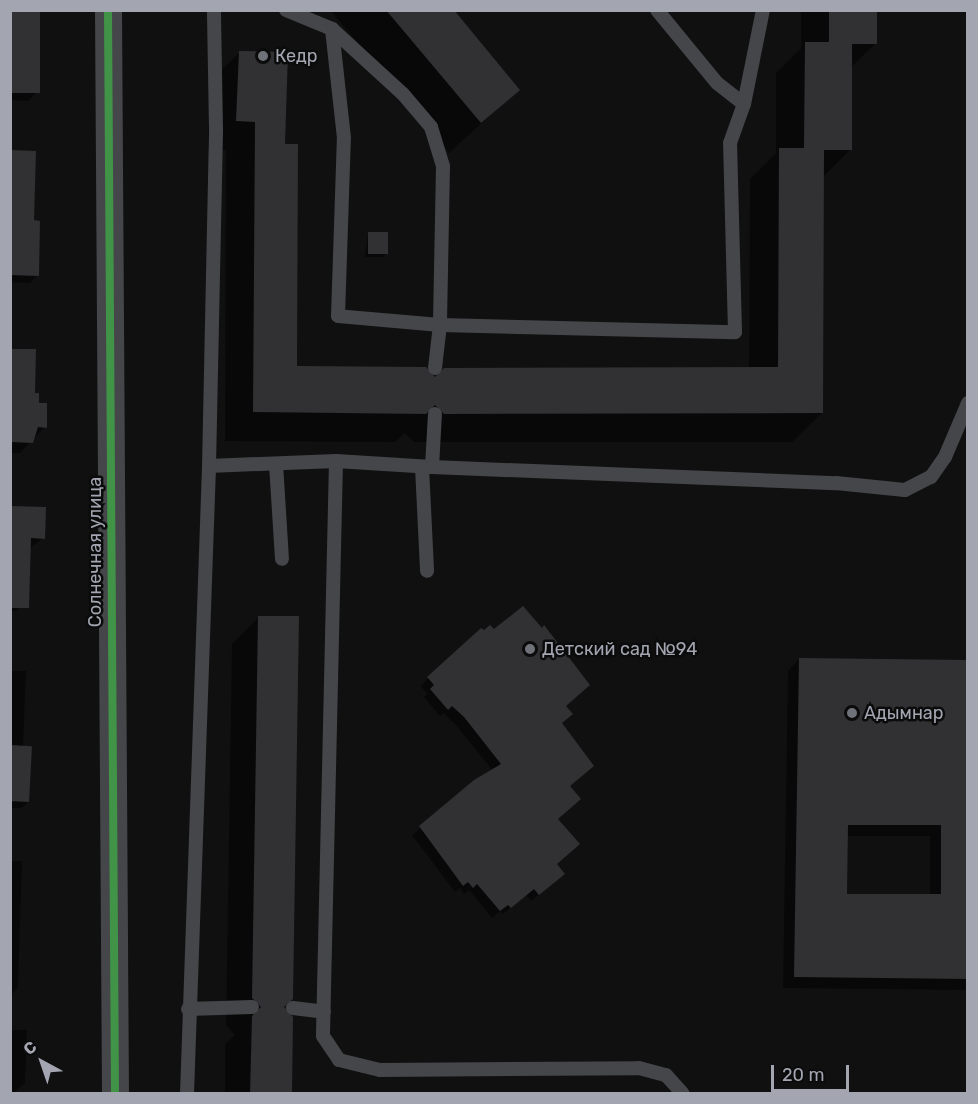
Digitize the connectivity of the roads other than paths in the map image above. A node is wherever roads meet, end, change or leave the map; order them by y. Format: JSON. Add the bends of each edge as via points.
{"nodes":[{"id":1,"x":108,"y":10,"type":"edge"},
{"id":2,"x":214,"y":10,"type":"edge"},
{"id":3,"x":286,"y":10,"type":"edge"},
{"id":4,"x":657,"y":10,"type":"edge"},
{"id":5,"x":763,"y":10,"type":"edge"},
{"id":6,"x":332,"y":29,"type":"junction"},
{"id":7,"x":744,"y":104,"type":"junction"},
{"id":8,"x":440,"y":325,"type":"junction"},
{"id":9,"x":435,"y":368,"type":"dead end"},
{"id":10,"x":968,"y":403,"type":"edge"},
{"id":11,"x":435,"y":414,"type":"dead end"},
{"id":12,"x":336,"y":460,"type":"junction"},
{"id":13,"x":276,"y":464,"type":"junction"},
{"id":14,"x":209,"y":466,"type":"junction"},
{"id":15,"x":427,"y":467,"type":"junction"},
{"id":16,"x":282,"y":559,"type":"dead end"},
{"id":17,"x":427,"y":571,"type":"dead end"},
{"id":18,"x":252,"y":1007,"type":"dead end"},
{"id":19,"x":293,"y":1008,"type":"dead end"},
{"id":20,"x":188,"y":1009,"type":"junction"},
{"id":21,"x":324,"y":1012,"type":"junction"},
{"id":22,"x":115,"y":1094,"type":"edge"},
{"id":23,"x":188,"y":1094,"type":"edge"},
{"id":24,"x":683,"y":1094,"type":"edge"}],
"edges":[{"from":1,"to":22,"type":"street","name":"Солнечная улица"},
{"from":2,"to":14,"type":"lane","via":[[216,129]]},
{"from":3,"to":6,"type":"lane"},
{"from":4,"to":7,"type":"lane","via":[[717,83]]},
{"from":5,"to":7,"type":"lane"},
{"from":6,"to":8,"type":"lane","via":[[403,94],[431,127],[443,166]]},
{"from":6,"to":8,"type":"lane","via":[[344,138],[338,316]]},
{"from":7,"to":8,"type":"lane","via":[[730,142],[735,332]]},
{"from":8,"to":9,"type":"lane"},
{"from":10,"to":15,"type":"lane","via":[[945,457],[931,477],[905,490],[836,483]]},
{"from":11,"to":15,"type":"lane"},
{"from":12,"to":13,"type":"lane"},
{"from":12,"to":15,"type":"lane"},
{"from":12,"to":21,"type":"lane"},
{"from":13,"to":14,"type":"lane"},
{"from":13,"to":16,"type":"lane"},
{"from":14,"to":20,"type":"lane"},
{"from":15,"to":17,"type":"lane"},
{"from":18,"to":20,"type":"lane"},
{"from":19,"to":21,"type":"lane"},
{"from":20,"to":23,"type":"lane"},
{"from":21,"to":24,"type":"lane","via":[[323,1036],[339,1060],[380,1070],[639,1068],[666,1075]]}]}
